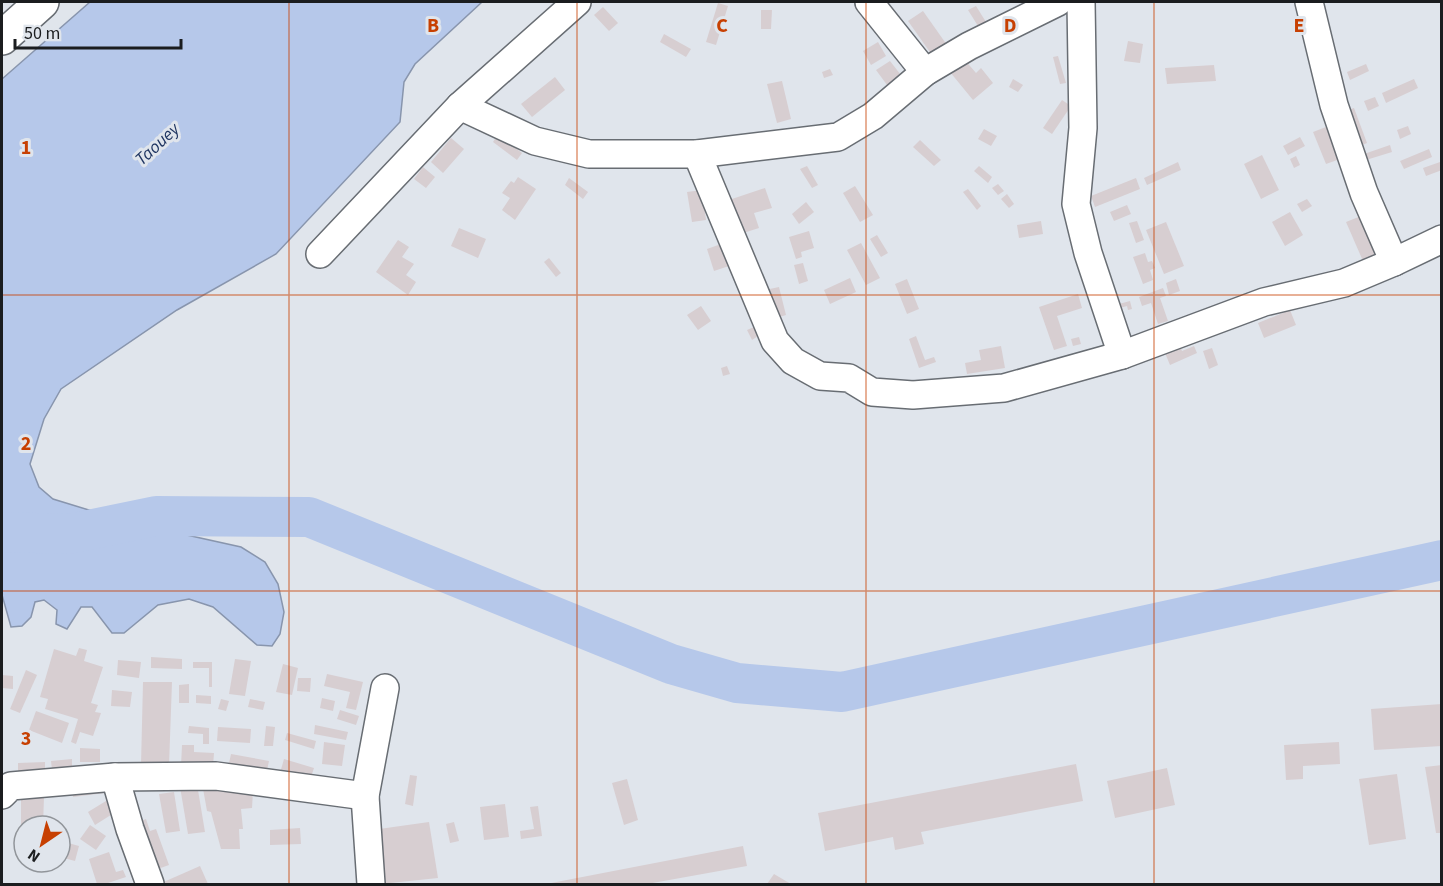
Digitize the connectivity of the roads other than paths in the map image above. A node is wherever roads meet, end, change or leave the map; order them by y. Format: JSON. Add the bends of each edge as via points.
{"nodes":[{"id":1,"x":42,"y":2,"type":"edge"},
{"id":2,"x":577,"y":2,"type":"edge"},
{"id":3,"x":868,"y":2,"type":"edge"},
{"id":4,"x":1058,"y":2,"type":"edge"},
{"id":5,"x":1081,"y":2,"type":"edge"},
{"id":6,"x":1310,"y":2,"type":"edge"},
{"id":7,"x":2,"y":38,"type":"edge"},
{"id":8,"x":925,"y":72,"type":"junction"},
{"id":9,"x":460,"y":106,"type":"junction"},
{"id":10,"x":697,"y":154,"type":"junction"},
{"id":11,"x":1442,"y":239,"type":"edge"},
{"id":12,"x":320,"y":255,"type":"dead end"},
{"id":13,"x":1394,"y":262,"type":"junction"},
{"id":14,"x":1122,"y":355,"type":"junction"},
{"id":15,"x":385,"y":688,"type":"dead end"},
{"id":16,"x":115,"y":777,"type":"junction"},
{"id":17,"x":2,"y":795,"type":"edge"},
{"id":18,"x":365,"y":796,"type":"junction"},
{"id":19,"x":150,"y":885,"type":"edge"},
{"id":20,"x":371,"y":885,"type":"edge"}],
"edges":[{"from":1,"to":7,"type":"main road"},
{"from":2,"to":9,"type":"street"},
{"from":3,"to":8,"type":"street"},
{"from":4,"to":8,"type":"street"},
{"from":5,"to":14,"type":"street","via":[[1083,128],[1076,204]]},
{"from":6,"to":13,"type":"street","via":[[1334,105],[1364,194]]},
{"from":8,"to":10,"type":"street","via":[[873,116],[838,137]]},
{"from":9,"to":10,"type":"street","via":[[535,141],[589,154]]},
{"from":9,"to":12,"type":"street"},
{"from":10,"to":14,"type":"street","via":[[775,341],[793,361],[820,376],[849,378],[872,392],[913,395],[1005,388]]},
{"from":11,"to":13,"type":"street"},
{"from":13,"to":14,"type":"street","via":[[1344,283],[1264,302]]},
{"from":15,"to":18,"type":"street"},
{"from":16,"to":17,"type":"street","via":[[11,786]]},
{"from":16,"to":18,"type":"street","via":[[216,777]]},
{"from":16,"to":19,"type":"street"},
{"from":18,"to":20,"type":"street"}]}
